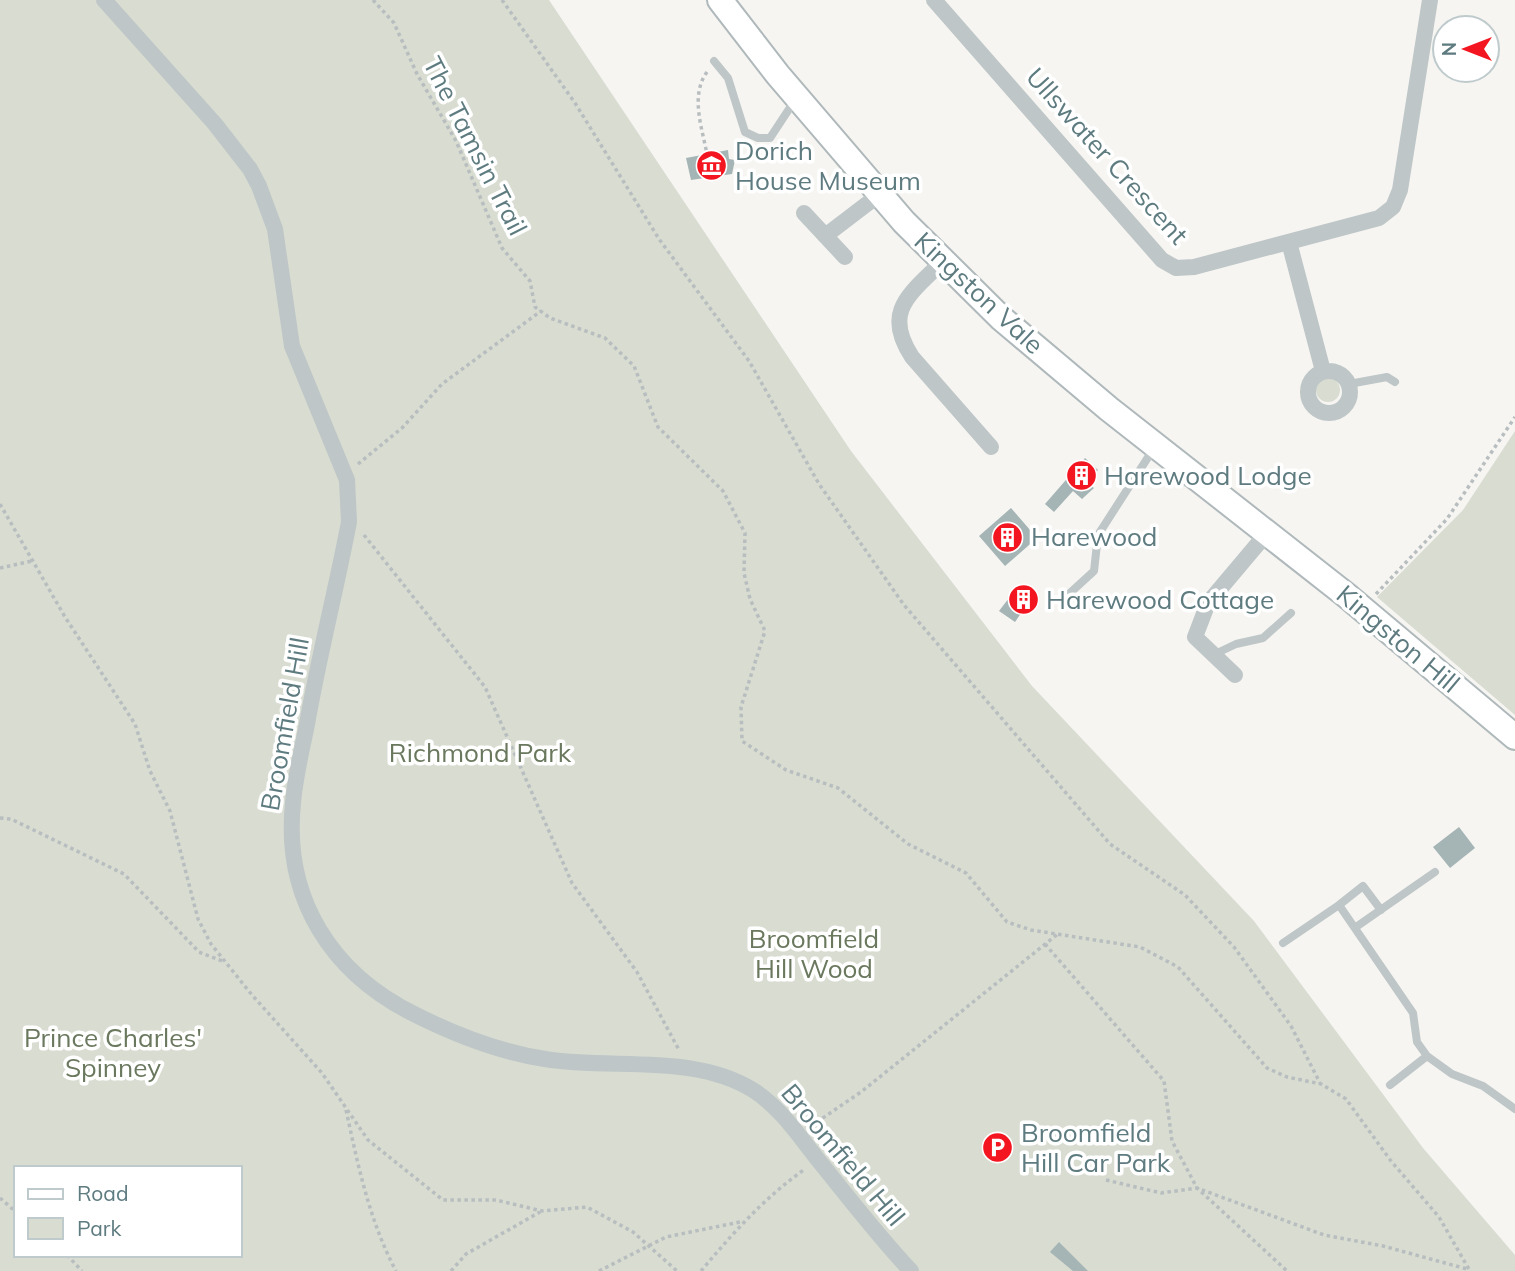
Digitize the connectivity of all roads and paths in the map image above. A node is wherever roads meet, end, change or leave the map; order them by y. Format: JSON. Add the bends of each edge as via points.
{"nodes":[{"id":1,"x":104,"y":0,"type":"edge"},
{"id":2,"x":373,"y":0,"type":"edge"},
{"id":3,"x":502,"y":0,"type":"edge"},
{"id":4,"x":720,"y":0,"type":"edge"},
{"id":5,"x":934,"y":0,"type":"edge"},
{"id":6,"x":1430,"y":0,"type":"edge"},
{"id":7,"x":714,"y":61,"type":"joint"},
{"id":8,"x":797,"y":97,"type":"junction"},
{"id":9,"x":707,"y":154,"type":"dead end"},
{"id":10,"x":880,"y":194,"type":"junction"},
{"id":11,"x":804,"y":213,"type":"dead end"},
{"id":12,"x":825,"y":236,"type":"junction"},
{"id":13,"x":1289,"y":242,"type":"junction"},
{"id":14,"x":845,"y":257,"type":"dead end"},
{"id":15,"x":942,"y":262,"type":"junction"},
{"id":16,"x":541,"y":312,"type":"junction"},
{"id":17,"x":1323,"y":371,"type":"junction"},
{"id":18,"x":1395,"y":382,"type":"dead end"},
{"id":19,"x":1349,"y":384,"type":"junction"},
{"id":20,"x":1515,"y":417,"type":"edge"},
{"id":21,"x":1156,"y":445,"type":"junction"},
{"id":22,"x":992,"y":447,"type":"dead end"},
{"id":23,"x":345,"y":474,"type":"junction"},
{"id":24,"x":0,"y":504,"type":"edge"},
{"id":25,"x":349,"y":522,"type":"junction"},
{"id":26,"x":1274,"y":538,"type":"junction"},
{"id":27,"x":32,"y":561,"type":"junction"},
{"id":28,"x":0,"y":568,"type":"edge"},
{"id":29,"x":1070,"y":593,"type":"dead end"},
{"id":30,"x":1371,"y":598,"type":"dead end"},
{"id":31,"x":1291,"y":613,"type":"dead end"},
{"id":32,"x":1213,"y":655,"type":"junction"},
{"id":33,"x":1235,"y":676,"type":"dead end"},
{"id":34,"x":1515,"y":737,"type":"edge"},
{"id":35,"x":0,"y":818,"type":"edge"},
{"id":36,"x":1435,"y":872,"type":"dead end"},
{"id":37,"x":1339,"y":905,"type":"junction"},
{"id":38,"x":1381,"y":910,"type":"junction"},
{"id":39,"x":1356,"y":927,"type":"junction"},
{"id":40,"x":1059,"y":933,"type":"junction"},
{"id":41,"x":1283,"y":943,"type":"dead end"},
{"id":42,"x":1045,"y":944,"type":"junction"},
{"id":43,"x":227,"y":963,"type":"junction"},
{"id":44,"x":1427,"y":1056,"type":"junction"},
{"id":45,"x":689,"y":1069,"type":"junction"},
{"id":46,"x":1321,"y":1084,"type":"junction"},
{"id":47,"x":1390,"y":1085,"type":"dead end"},
{"id":48,"x":345,"y":1107,"type":"junction"},
{"id":49,"x":1515,"y":1109,"type":"edge"},
{"id":50,"x":798,"y":1135,"type":"junction"},
{"id":51,"x":819,"y":1160,"type":"junction"},
{"id":52,"x":1106,"y":1181,"type":"dead end"},
{"id":53,"x":1197,"y":1188,"type":"junction"},
{"id":54,"x":0,"y":1198,"type":"edge"},
{"id":55,"x":14,"y":1210,"type":"edge"},
{"id":56,"x":542,"y":1211,"type":"junction"},
{"id":57,"x":742,"y":1222,"type":"junction"},
{"id":58,"x":647,"y":1244,"type":"junction"},
{"id":59,"x":69,"y":1257,"type":"edge"},
{"id":60,"x":1469,"y":1270,"type":"edge"},
{"id":61,"x":82,"y":1271,"type":"edge"},
{"id":62,"x":396,"y":1271,"type":"edge"},
{"id":63,"x":452,"y":1271,"type":"edge"},
{"id":64,"x":599,"y":1271,"type":"edge"},
{"id":65,"x":677,"y":1271,"type":"edge"},
{"id":66,"x":701,"y":1271,"type":"edge"},
{"id":67,"x":911,"y":1271,"type":"edge"},
{"id":68,"x":1287,"y":1271,"type":"edge"}],
"edges":[{"from":1,"to":23,"type":"street","name":"Broomfield Hill","via":[[250,169],[275,229],[292,346]]},
{"from":2,"to":16,"type":"path","name":"The Tamsin Trail","via":[[394,23],[456,141],[502,248],[530,281],[535,307]]},
{"from":3,"to":46,"type":"path","via":[[575,103],[659,239],[749,361],[819,484],[904,605],[1110,844],[1185,895],[1234,947],[1291,1026]]},
{"from":4,"to":8,"type":"main road","name":"Kingston Vale"},
{"from":5,"to":13,"type":"street","name":"Ullswater Crescent","via":[[1162,260],[1176,268],[1194,267]]},
{"from":6,"to":13,"type":"street","name":"Ullswater Crescent","via":[[1400,190],[1393,207],[1379,218]]},
{"from":7,"to":8,"type":"lane","via":[[728,78],[745,132],[758,138],[770,138]]},
{"from":7,"to":9,"type":"path","via":[[700,80],[697,103]]},
{"from":8,"to":10,"type":"main road","name":"Kingston Vale"},
{"from":10,"to":12,"type":"street"},
{"from":10,"to":15,"type":"main road","name":"Kingston Vale"},
{"from":11,"to":12,"type":"street"},
{"from":12,"to":14,"type":"street"},
{"from":13,"to":17,"type":"street"},
{"from":15,"to":21,"type":"main road","name":"Kingston Vale","via":[[1044,355]]},
{"from":15,"to":22,"type":"street","via":[[905,300],[898,328],[912,357]]},
{"from":16,"to":23,"type":"path","via":[[442,384],[402,428]]},
{"from":16,"to":40,"type":"path","via":[[605,338],[634,366],[658,427],[723,491],[745,533],[744,573],[765,631],[741,707],[742,741],[786,770],[838,788],[908,844],[966,873],[1007,922]]},
{"from":17,"to":19,"type":"street","via":[[1337,372]]},
{"from":17,"to":19,"type":"street","via":[[1309,385],[1309,398],[1318,410],[1341,410],[1349,398]]},
{"from":18,"to":19,"type":"lane","via":[[1387,377]]},
{"from":20,"to":30,"type":"path","via":[[1447,519]]},
{"from":21,"to":26,"type":"main road","name":"Kingston Vale"},
{"from":21,"to":29,"type":"lane","via":[[1098,535],[1094,572]]},
{"from":23,"to":25,"type":"street","name":"Broomfield Hill"},
{"from":24,"to":27,"type":"path"},
{"from":25,"to":45,"type":"path","via":[[368,538],[390,572],[485,687],[572,883],[637,972]]},
{"from":25,"to":45,"type":"street","name":"Broomfield Hill","via":[[292,804],[293,856],[303,897],[323,940],[373,989],[460,1036],[515,1055],[562,1062]]},
{"from":26,"to":32,"type":"street","via":[[1208,603],[1195,637]]},
{"from":26,"to":34,"type":"main road","name":"Kingston Hill"},
{"from":27,"to":28,"type":"path"},
{"from":27,"to":43,"type":"path","via":[[135,724],[150,771],[170,811],[198,919]]},
{"from":31,"to":32,"type":"lane","via":[[1263,638]]},
{"from":32,"to":33,"type":"street"},
{"from":35,"to":43,"type":"path","via":[[11,819],[124,874],[199,952]]},
{"from":36,"to":38,"type":"lane"},
{"from":37,"to":38,"type":"lane","via":[[1363,886]]},
{"from":37,"to":39,"type":"lane"},
{"from":37,"to":41,"type":"lane"},
{"from":38,"to":39,"type":"lane"},
{"from":39,"to":44,"type":"lane","via":[[1413,1013],[1418,1042]]},
{"from":40,"to":42,"type":"path"},
{"from":40,"to":46,"type":"path","via":[[1140,947],[1178,967],[1267,1068]]},
{"from":42,"to":50,"type":"path","via":[[861,1092]]},
{"from":42,"to":53,"type":"path","via":[[1164,1081],[1172,1140]]},
{"from":43,"to":48,"type":"path","via":[[323,1073]]},
{"from":44,"to":47,"type":"lane"},
{"from":44,"to":49,"type":"lane"},
{"from":45,"to":50,"type":"street","name":"Broomfield Hill","via":[[719,1074],[752,1090]]},
{"from":46,"to":60,"type":"path","via":[[1346,1099],[1438,1217]]},
{"from":48,"to":56,"type":"path","via":[[368,1140],[443,1200],[496,1200]]},
{"from":48,"to":62,"type":"path","via":[[381,1244]]},
{"from":50,"to":51,"type":"street","name":"Broomfield Hill"},
{"from":51,"to":57,"type":"path","via":[[776,1189]]},
{"from":51,"to":67,"type":"street","name":"Broomfield Hill"},
{"from":52,"to":53,"type":"path","via":[[1161,1193]]},
{"from":53,"to":60,"type":"path","via":[[1324,1235]]},
{"from":53,"to":68,"type":"path"},
{"from":54,"to":55,"type":"path"},
{"from":56,"to":58,"type":"path","via":[[587,1207]]},
{"from":56,"to":63,"type":"path","via":[[466,1254]]},
{"from":57,"to":58,"type":"path"},
{"from":57,"to":66,"type":"path"},
{"from":58,"to":64,"type":"path"},
{"from":58,"to":65,"type":"path"},
{"from":59,"to":61,"type":"path"}]}
